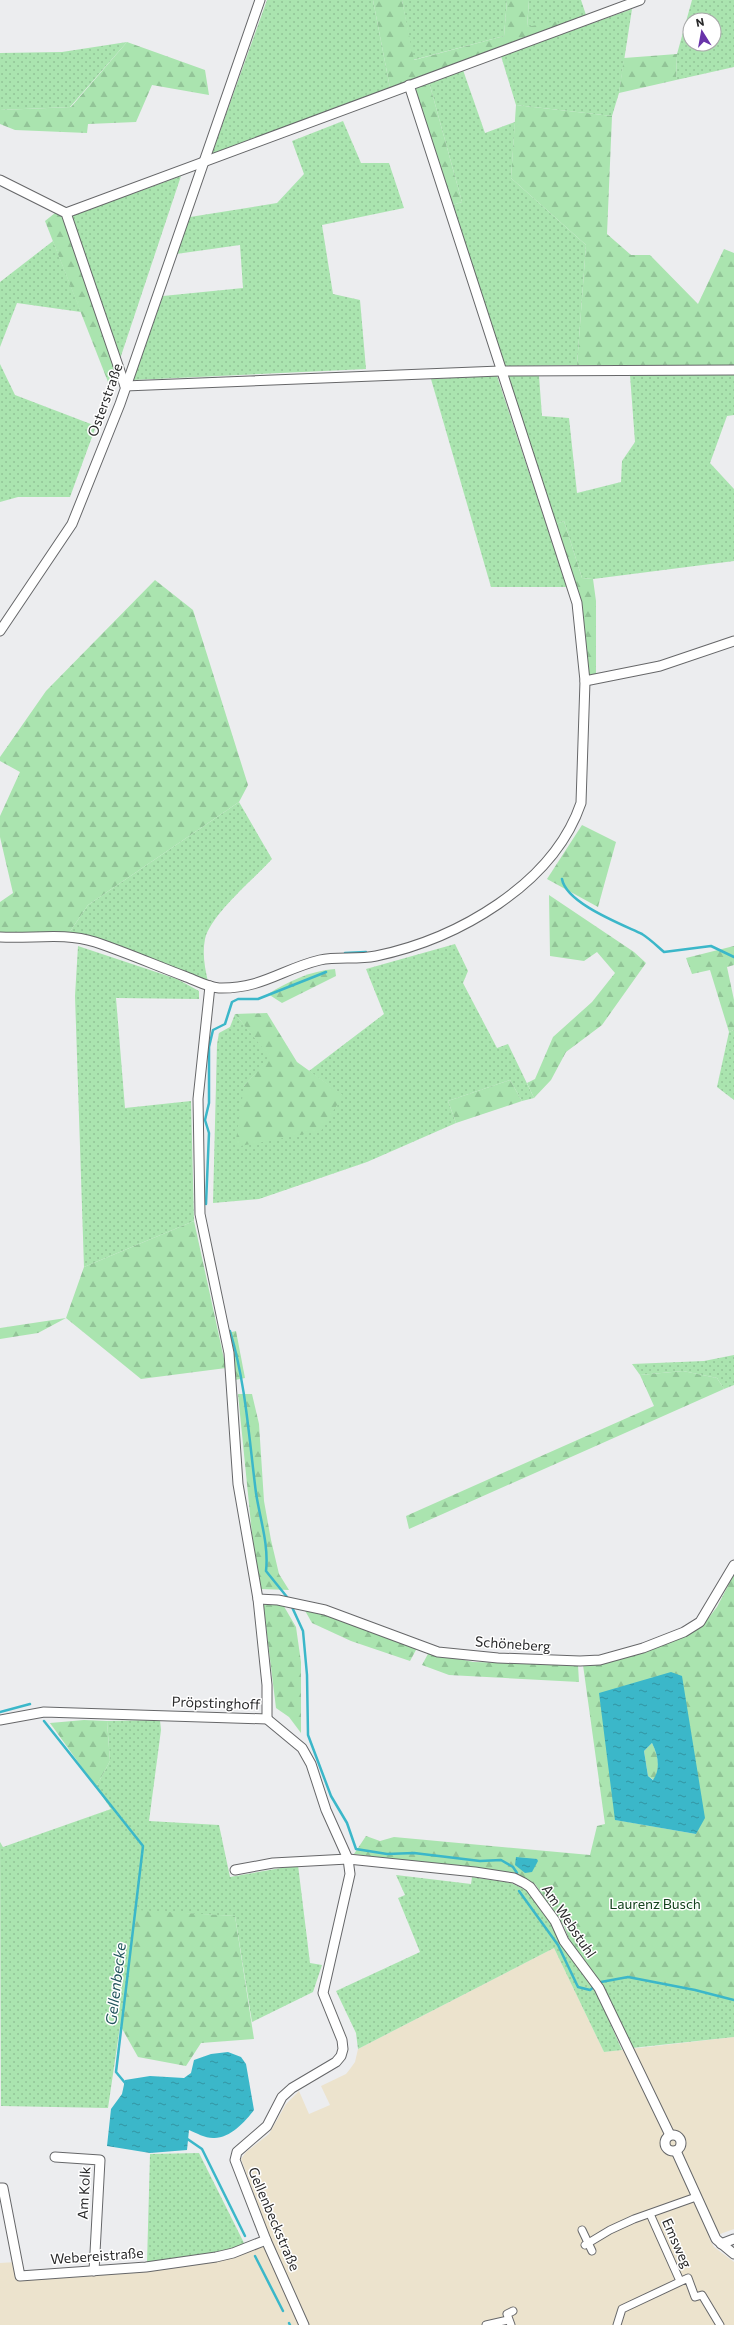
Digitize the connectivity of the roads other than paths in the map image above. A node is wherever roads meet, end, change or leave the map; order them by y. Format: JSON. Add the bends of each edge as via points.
{"nodes":[{"id":1,"x":260,"y":0,"type":"edge"},
{"id":2,"x":640,"y":0,"type":"edge"},
{"id":3,"x":409,"y":85,"type":"junction"},
{"id":4,"x":203,"y":164,"type":"junction"},
{"id":5,"x":0,"y":180,"type":"edge"},
{"id":6,"x":66,"y":213,"type":"junction"},
{"id":7,"x":734,"y":370,"type":"edge"},
{"id":8,"x":500,"y":371,"type":"junction"},
{"id":9,"x":125,"y":386,"type":"junction"},
{"id":10,"x":0,"y":631,"type":"edge"},
{"id":11,"x":734,"y":641,"type":"edge"},
{"id":12,"x":585,"y":681,"type":"junction"},
{"id":13,"x":0,"y":937,"type":"edge"},
{"id":14,"x":210,"y":986,"type":"junction"},
{"id":15,"x":734,"y":1565,"type":"edge"},
{"id":16,"x":258,"y":1599,"type":"junction"},
{"id":17,"x":267,"y":1719,"type":"junction"},
{"id":18,"x":0,"y":1720,"type":"edge"},
{"id":19,"x":348,"y":1859,"type":"junction"},
{"id":20,"x":236,"y":1870,"type":"dead end"},
{"id":21,"x":55,"y":2157,"type":"dead end"},
{"id":22,"x":0,"y":2188,"type":"edge"},
{"id":23,"x":696,"y":2197,"type":"junction"},
{"id":24,"x":650,"y":2214,"type":"junction"},
{"id":25,"x":582,"y":2230,"type":"dead end"},
{"id":26,"x":734,"y":2239,"type":"edge"},
{"id":27,"x":266,"y":2240,"type":"junction"},
{"id":28,"x":586,"y":2243,"type":"junction"},
{"id":29,"x":721,"y":2244,"type":"junction"},
{"id":30,"x":592,"y":2251,"type":"dead end"},
{"id":31,"x":734,"y":2254,"type":"edge"},
{"id":32,"x":94,"y":2271,"type":"junction"},
{"id":33,"x":680,"y":2281,"type":"junction"},
{"id":34,"x":513,"y":2311,"type":"dead end"},
{"id":35,"x":510,"y":2322,"type":"edge"},
{"id":36,"x":304,"y":2325,"type":"edge"},
{"id":37,"x":486,"y":2325,"type":"edge"},
{"id":38,"x":617,"y":2325,"type":"edge"},
{"id":39,"x":720,"y":2325,"type":"edge"}],
"edges":[{"from":1,"to":4,"type":"street","name":"Osterstraße"},
{"from":2,"to":3,"type":"street"},
{"from":3,"to":4,"type":"street"},
{"from":3,"to":8,"type":"street"},
{"from":4,"to":6,"type":"street"},
{"from":4,"to":9,"type":"street","name":"Osterstraße"},
{"from":5,"to":6,"type":"street"},
{"from":6,"to":9,"type":"street"},
{"from":7,"to":8,"type":"street"},
{"from":8,"to":9,"type":"street"},
{"from":8,"to":12,"type":"street","via":[[571,581],[577,603]]},
{"from":9,"to":10,"type":"street","name":"Osterstraße","via":[[72,524]]},
{"from":11,"to":12,"type":"street","via":[[660,666]]},
{"from":12,"to":14,"type":"street","via":[[581,803],[574,821],[535,876],[481,916],[426,941],[375,956],[321,960],[258,984],[236,988]]},
{"from":13,"to":14,"type":"street","via":[[71,936],[94,942]]},
{"from":14,"to":16,"type":"street","via":[[198,1099],[200,1214],[229,1353],[238,1484]]},
{"from":15,"to":16,"type":"street","name":"Schöneberg","via":[[700,1622],[684,1632],[643,1648],[600,1660],[498,1658],[438,1652],[325,1610],[278,1600]]},
{"from":16,"to":17,"type":"street","via":[[267,1684]]},
{"from":17,"to":18,"type":"street","name":"Pröpstinghoff","via":[[44,1712]]},
{"from":17,"to":19,"type":"street","name":"Pröpstinghoff","via":[[302,1748],[311,1764],[326,1810]]},
{"from":19,"to":20,"type":"street","via":[[274,1863]]},
{"from":19,"to":23,"type":"street","name":"Am Webstuhl","via":[[514,1878],[530,1887],[555,1921],[564,1941],[600,1988],[670,2135],[680,2138],[681,2146],[676,2151]]},
{"from":19,"to":27,"type":"street","name":"Gellenbeckstraße","via":[[350,1874],[323,1993],[342,2040],[341,2056],[336,2062],[292,2088],[282,2098],[267,2126],[237,2152],[235,2160]]},
{"from":21,"to":32,"type":"street","name":"Am Kolk","via":[[100,2160]]},
{"from":22,"to":32,"type":"street","name":"Webereistraße","via":[[3,2188],[20,2276]]},
{"from":23,"to":24,"type":"street","name":"Emsweg"},
{"from":23,"to":29,"type":"street","name":"Am Webstuhl","via":[[716,2239]]},
{"from":24,"to":28,"type":"street","name":"Emsweg"},
{"from":24,"to":33,"type":"street","name":"Emsweg"},
{"from":25,"to":28,"type":"street"},
{"from":26,"to":29,"type":"street"},
{"from":27,"to":32,"type":"street","name":"Webereistraße","via":[[216,2257]]},
{"from":27,"to":36,"type":"street","name":"Gellenbeckstraße"},
{"from":28,"to":30,"type":"street"},
{"from":29,"to":31,"type":"street","name":"Am Webstuhl"},
{"from":33,"to":38,"type":"street","name":"Emsweg","via":[[622,2309]]},
{"from":33,"to":39,"type":"street","name":"Emsweg","via":[[688,2278],[695,2297],[702,2295]]},
{"from":34,"to":35,"type":"street","via":[[507,2314]]},
{"from":35,"to":37,"type":"street"}]}
